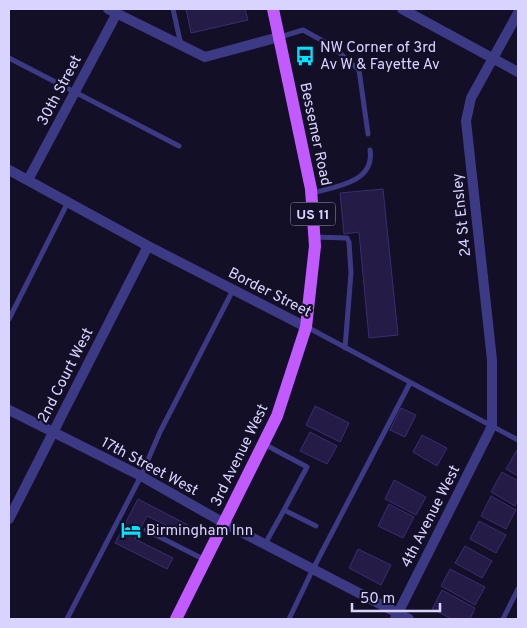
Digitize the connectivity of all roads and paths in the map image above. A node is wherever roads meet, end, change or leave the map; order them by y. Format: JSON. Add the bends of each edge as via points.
{"nodes":[{"id":1,"x":173,"y":9,"type":"edge"},
{"id":2,"x":273,"y":9,"type":"edge"},
{"id":3,"x":402,"y":9,"type":"edge"},
{"id":4,"x":113,"y":11,"type":"edge"},
{"id":5,"x":518,"y":13,"type":"edge"},
{"id":6,"x":279,"y":37,"type":"junction"},
{"id":7,"x":182,"y":46,"type":"junction"},
{"id":8,"x":9,"y":58,"type":"edge"},
{"id":9,"x":493,"y":58,"type":"junction"},
{"id":10,"x":518,"y":72,"type":"edge"},
{"id":11,"x":75,"y":92,"type":"junction"},
{"id":12,"x":368,"y":134,"type":"dead end"},
{"id":13,"x":179,"y":146,"type":"dead end"},
{"id":14,"x":370,"y":150,"type":"dead end"},
{"id":15,"x":9,"y":170,"type":"edge"},
{"id":16,"x":28,"y":180,"type":"junction"},
{"id":17,"x":312,"y":193,"type":"junction"},
{"id":18,"x":68,"y":202,"type":"junction"},
{"id":19,"x":314,"y":237,"type":"junction"},
{"id":20,"x":148,"y":246,"type":"junction"},
{"id":21,"x":234,"y":290,"type":"junction"},
{"id":22,"x":9,"y":319,"type":"edge"},
{"id":23,"x":306,"y":327,"type":"junction"},
{"id":24,"x":345,"y":348,"type":"junction"},
{"id":25,"x":410,"y":382,"type":"junction"},
{"id":26,"x":9,"y":410,"type":"edge"},
{"id":27,"x":492,"y":426,"type":"junction"},
{"id":28,"x":52,"y":433,"type":"junction"},
{"id":29,"x":518,"y":440,"type":"edge"},
{"id":30,"x":264,"y":444,"type":"junction"},
{"id":31,"x":141,"y":476,"type":"junction"},
{"id":32,"x":284,"y":510,"type":"junction"},
{"id":33,"x":9,"y":519,"type":"edge"},
{"id":34,"x":224,"y":523,"type":"junction"},
{"id":35,"x":316,"y":526,"type":"dead end"},
{"id":36,"x":146,"y":530,"type":"dead end"},
{"id":37,"x":265,"y":544,"type":"junction"},
{"id":38,"x":205,"y":560,"type":"junction"},
{"id":39,"x":313,"y":569,"type":"junction"},
{"id":40,"x":518,"y":589,"type":"edge"},
{"id":41,"x":396,"y":616,"type":"edge"},
{"id":42,"x":67,"y":619,"type":"edge"},
{"id":43,"x":176,"y":619,"type":"edge"},
{"id":44,"x":289,"y":619,"type":"edge"},
{"id":45,"x":409,"y":619,"type":"edge"},
{"id":46,"x":503,"y":619,"type":"edge"}],
"edges":[{"from":1,"to":7,"type":"lane"},
{"from":2,"to":6,"type":"main road","name":"Bessemer Road","number":"US 11"},
{"from":3,"to":9,"type":"street"},
{"from":4,"to":7,"type":"street"},
{"from":4,"to":11,"type":"street","name":"30th Street"},
{"from":5,"to":9,"type":"street","name":"24 St Ensley"},
{"from":6,"to":7,"type":"street","via":[[205,57]]},
{"from":6,"to":12,"type":"lane","via":[[303,30],[332,46],[359,70]]},
{"from":6,"to":17,"type":"main road","name":"Bessemer Road","number":"US 11"},
{"from":8,"to":11,"type":"lane"},
{"from":9,"to":10,"type":"street"},
{"from":9,"to":27,"type":"street","name":"24 St Ensley","via":[[472,98],[466,121],[492,360]]},
{"from":11,"to":13,"type":"lane"},
{"from":11,"to":16,"type":"street","name":"30th Street"},
{"from":14,"to":17,"type":"lane","via":[[370,164],[354,180]]},
{"from":15,"to":16,"type":"street","name":"Border Street"},
{"from":16,"to":18,"type":"street","name":"Border Street"},
{"from":17,"to":19,"type":"main road","name":"Bessemer Road","number":"US 11"},
{"from":18,"to":20,"type":"street","name":"Border Street"},
{"from":18,"to":22,"type":"lane"},
{"from":19,"to":23,"type":"main road","name":"Bessemer Road","number":"US 11"},
{"from":19,"to":24,"type":"lane","via":[[347,238],[349,242],[351,273]]},
{"from":20,"to":21,"type":"street","name":"Border Street"},
{"from":20,"to":28,"type":"street","name":"2nd Court West"},
{"from":21,"to":23,"type":"street","name":"Border Street"},
{"from":21,"to":31,"type":"lane","via":[[160,432]]},
{"from":23,"to":24,"type":"lane","name":"Border Street"},
{"from":23,"to":30,"type":"main road","name":"3rd Avenue West","number":"US 11","via":[[277,416]]},
{"from":24,"to":25,"type":"lane","name":"Border Street"},
{"from":25,"to":27,"type":"lane","name":"Border Street"},
{"from":25,"to":39,"type":"lane"},
{"from":26,"to":28,"type":"street","name":"17th Street West"},
{"from":27,"to":29,"type":"lane","name":"Border Street"},
{"from":27,"to":41,"type":"street","name":"4th Avenue West"},
{"from":28,"to":31,"type":"street","name":"17th Street West"},
{"from":28,"to":33,"type":"street","name":"2nd Court West"},
{"from":30,"to":32,"type":"lane","via":[[307,467]]},
{"from":30,"to":34,"type":"main road","name":"3rd Avenue West","number":"US 11"},
{"from":31,"to":34,"type":"street","name":"17th Street West"},
{"from":31,"to":42,"type":"lane"},
{"from":32,"to":35,"type":"lane"},
{"from":32,"to":37,"type":"lane"},
{"from":34,"to":37,"type":"street","name":"17th Street West"},
{"from":34,"to":38,"type":"main road","name":"3rd Avenue West","number":"US 11"},
{"from":36,"to":38,"type":"lane"},
{"from":37,"to":39,"type":"street","name":"17th Street West"},
{"from":38,"to":43,"type":"main road","name":"3rd Avenue West","number":"US 11"},
{"from":39,"to":41,"type":"street","name":"17th Street West"},
{"from":39,"to":44,"type":"lane"},
{"from":40,"to":46,"type":"lane"},
{"from":41,"to":45,"type":"street","name":"17th Street West"}]}
